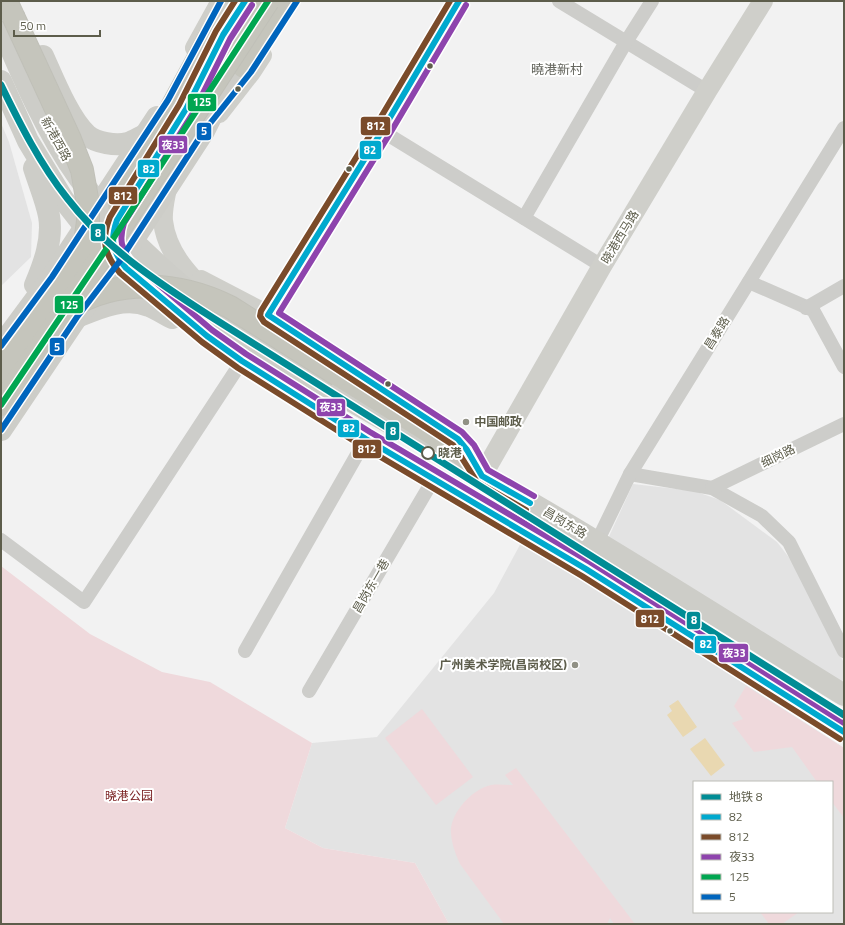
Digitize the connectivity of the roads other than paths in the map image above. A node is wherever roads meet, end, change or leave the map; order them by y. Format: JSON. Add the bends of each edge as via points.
{"nodes":[{"id":1,"x":221,"y":1,"type":"edge"},
{"id":2,"x":233,"y":1,"type":"edge"},
{"id":3,"x":245,"y":1,"type":"edge"},
{"id":4,"x":250,"y":1,"type":"edge"},
{"id":5,"x":268,"y":1,"type":"edge"},
{"id":6,"x":275,"y":1,"type":"edge"},
{"id":7,"x":286,"y":1,"type":"edge"},
{"id":8,"x":297,"y":1,"type":"edge"},
{"id":9,"x":459,"y":1,"type":"edge"},
{"id":10,"x":559,"y":1,"type":"edge"},
{"id":11,"x":652,"y":1,"type":"edge"},
{"id":12,"x":763,"y":1,"type":"edge"},
{"id":13,"x":9,"y":11,"type":"edge"},
{"id":14,"x":224,"y":35,"type":"junction"},
{"id":15,"x":626,"y":42,"type":"junction"},
{"id":16,"x":213,"y":56,"type":"junction"},
{"id":17,"x":235,"y":69,"type":"junction"},
{"id":18,"x":180,"y":78,"type":"junction"},
{"id":19,"x":1,"y":82,"type":"edge"},
{"id":20,"x":707,"y":91,"type":"junction"},
{"id":21,"x":844,"y":128,"type":"edge"},
{"id":22,"x":204,"y":131,"type":"junction"},
{"id":23,"x":382,"y":131,"type":"junction"},
{"id":24,"x":24,"y":133,"type":"junction"},
{"id":25,"x":145,"y":135,"type":"junction"},
{"id":26,"x":74,"y":170,"type":"junction"},
{"id":27,"x":54,"y":185,"type":"junction"},
{"id":28,"x":167,"y":186,"type":"junction"},
{"id":29,"x":524,"y":218,"type":"junction"},
{"id":30,"x":113,"y":220,"type":"junction"},
{"id":31,"x":121,"y":263,"type":"junction"},
{"id":32,"x":602,"y":266,"type":"junction"},
{"id":33,"x":188,"y":273,"type":"junction"},
{"id":34,"x":749,"y":282,"type":"junction"},
{"id":35,"x":844,"y":286,"type":"edge"},
{"id":36,"x":806,"y":308,"type":"junction"},
{"id":37,"x":268,"y":315,"type":"junction"},
{"id":38,"x":77,"y":317,"type":"junction"},
{"id":39,"x":19,"y":321,"type":"junction"},
{"id":40,"x":55,"y":326,"type":"junction"},
{"id":41,"x":207,"y":336,"type":"junction"},
{"id":42,"x":253,"y":340,"type":"junction"},
{"id":43,"x":1,"y":346,"type":"edge"},
{"id":44,"x":56,"y":348,"type":"junction"},
{"id":45,"x":242,"y":361,"type":"junction"},
{"id":46,"x":844,"y":367,"type":"edge"},
{"id":47,"x":1,"y":372,"type":"edge"},
{"id":48,"x":1,"y":376,"type":"edge"},
{"id":49,"x":1,"y":405,"type":"edge"},
{"id":50,"x":844,"y":424,"type":"edge"},
{"id":51,"x":1,"y":430,"type":"edge"},
{"id":52,"x":366,"y":439,"type":"junction"},
{"id":53,"x":630,"y":474,"type":"junction"},
{"id":54,"x":482,"y":476,"type":"junction"},
{"id":55,"x":433,"y":480,"type":"junction"},
{"id":56,"x":712,"y":488,"type":"junction"},
{"id":57,"x":1,"y":540,"type":"edge"},
{"id":58,"x":597,"y":542,"type":"junction"},
{"id":59,"x":245,"y":651,"type":"dead end"},
{"id":60,"x":844,"y":651,"type":"edge"},
{"id":61,"x":309,"y":692,"type":"dead end"},
{"id":62,"x":844,"y":696,"type":"edge"},
{"id":63,"x":844,"y":732,"type":"edge"}],
"edges":[{"from":1,"to":18,"type":"street"},
{"from":2,"to":30,"type":"highway","bridge":true,"via":[[197,60]]},
{"from":3,"to":14,"type":"main road"},
{"from":4,"to":30,"type":"highway","bridge":true},
{"from":5,"to":30,"type":"highway","bridge":true},
{"from":6,"to":17,"type":"main road"},
{"from":7,"to":30,"type":"highway","bridge":true,"via":[[244,67],[203,122]]},
{"from":8,"to":22,"type":"street","via":[[252,72]]},
{"from":9,"to":23,"type":"street"},
{"from":10,"to":15,"type":"street"},
{"from":11,"to":15,"type":"street"},
{"from":12,"to":20,"type":"street","name":"晓港西马路"},
{"from":13,"to":25,"type":"main road","via":[[74,120],[87,135],[114,144],[128,143]]},
{"from":13,"to":26,"type":"main road","name":"新港西路","via":[[15,58],[50,131]]},
{"from":13,"to":40,"type":"highway","bridge":true,"via":[[69,137],[85,185],[88,221],[83,262],[67,304]]},
{"from":14,"to":16,"type":"main road"},
{"from":14,"to":18,"type":"main road"},
{"from":15,"to":20,"type":"street"},
{"from":15,"to":29,"type":"street"},
{"from":16,"to":17,"type":"street","via":[[219,63]]},
{"from":16,"to":30,"type":"main road","via":[[186,109]]},
{"from":17,"to":22,"type":"main road"},
{"from":18,"to":25,"type":"main road"},
{"from":19,"to":24,"type":"main road","name":"新港西路"},
{"from":20,"to":32,"type":"street","name":"晓港西马路"},
{"from":21,"to":34,"type":"street","name":"昌泰路"},
{"from":22,"to":28,"type":"main road"},
{"from":23,"to":29,"type":"street"},
{"from":23,"to":37,"type":"street"},
{"from":24,"to":27,"type":"main road","name":"新港西路"},
{"from":24,"to":39,"type":"main road","via":[[49,216],[50,228],[45,261]]},
{"from":25,"to":30,"type":"main road"},
{"from":26,"to":27,"type":"main road"},
{"from":26,"to":30,"type":"main road","name":"新港西路"},
{"from":27,"to":30,"type":"main road","name":"新港西路"},
{"from":28,"to":30,"type":"main road"},
{"from":28,"to":33,"type":"street","via":[[163,221],[167,238],[177,260]]},
{"from":29,"to":32,"type":"street"},
{"from":30,"to":31,"type":"main road"},
{"from":30,"to":31,"type":"main road","name":"新港西路"},
{"from":30,"to":33,"type":"street"},
{"from":30,"to":39,"type":"main road"},
{"from":30,"to":40,"type":"highway","bridge":true},
{"from":30,"to":42,"type":"main road","name":"昌岗东路","via":[[169,275],[212,312]]},
{"from":30,"to":47,"type":"highway","bridge":true},
{"from":31,"to":38,"type":"main road"},
{"from":31,"to":41,"type":"main road"},
{"from":32,"to":54,"type":"street","name":"晓港西马路"},
{"from":33,"to":37,"type":"street"},
{"from":33,"to":42,"type":"street"},
{"from":34,"to":36,"type":"street"},
{"from":34,"to":53,"type":"street","name":"昌泰路"},
{"from":35,"to":36,"type":"street"},
{"from":36,"to":46,"type":"street","via":[[813,310]]},
{"from":37,"to":42,"type":"street"},
{"from":37,"to":54,"type":"street","via":[[458,439]]},
{"from":38,"to":41,"type":"main road","via":[[116,303],[134,303],[148,306]]},
{"from":38,"to":44,"type":"main road"},
{"from":39,"to":43,"type":"main road"},
{"from":39,"to":44,"type":"street"},
{"from":40,"to":49,"type":"highway","bridge":true},
{"from":41,"to":45,"type":"main road"},
{"from":42,"to":54,"type":"main road","name":"昌岗东路","via":[[383,420]]},
{"from":44,"to":51,"type":"main road"},
{"from":45,"to":52,"type":"main road"},
{"from":45,"to":57,"type":"street","via":[[84,602]]},
{"from":48,"to":54,"type":"highway","bridge":true,"via":[[40,330],[90,296],[137,287],[157,286],[188,291],[217,301],[247,317],[439,438],[466,458]]},
{"from":50,"to":56,"type":"street","name":"细岗路"},
{"from":52,"to":55,"type":"main road"},
{"from":52,"to":59,"type":"street"},
{"from":53,"to":56,"type":"street"},
{"from":53,"to":58,"type":"street","name":"昌泰路"},
{"from":54,"to":58,"type":"main road","name":"昌岗东路"},
{"from":55,"to":61,"type":"street","name":"昌岗东一巷"},
{"from":55,"to":63,"type":"main road","via":[[586,569]]},
{"from":56,"to":60,"type":"street","via":[[762,516],[789,542]]},
{"from":58,"to":62,"type":"main road","name":"昌岗东路"}]}
